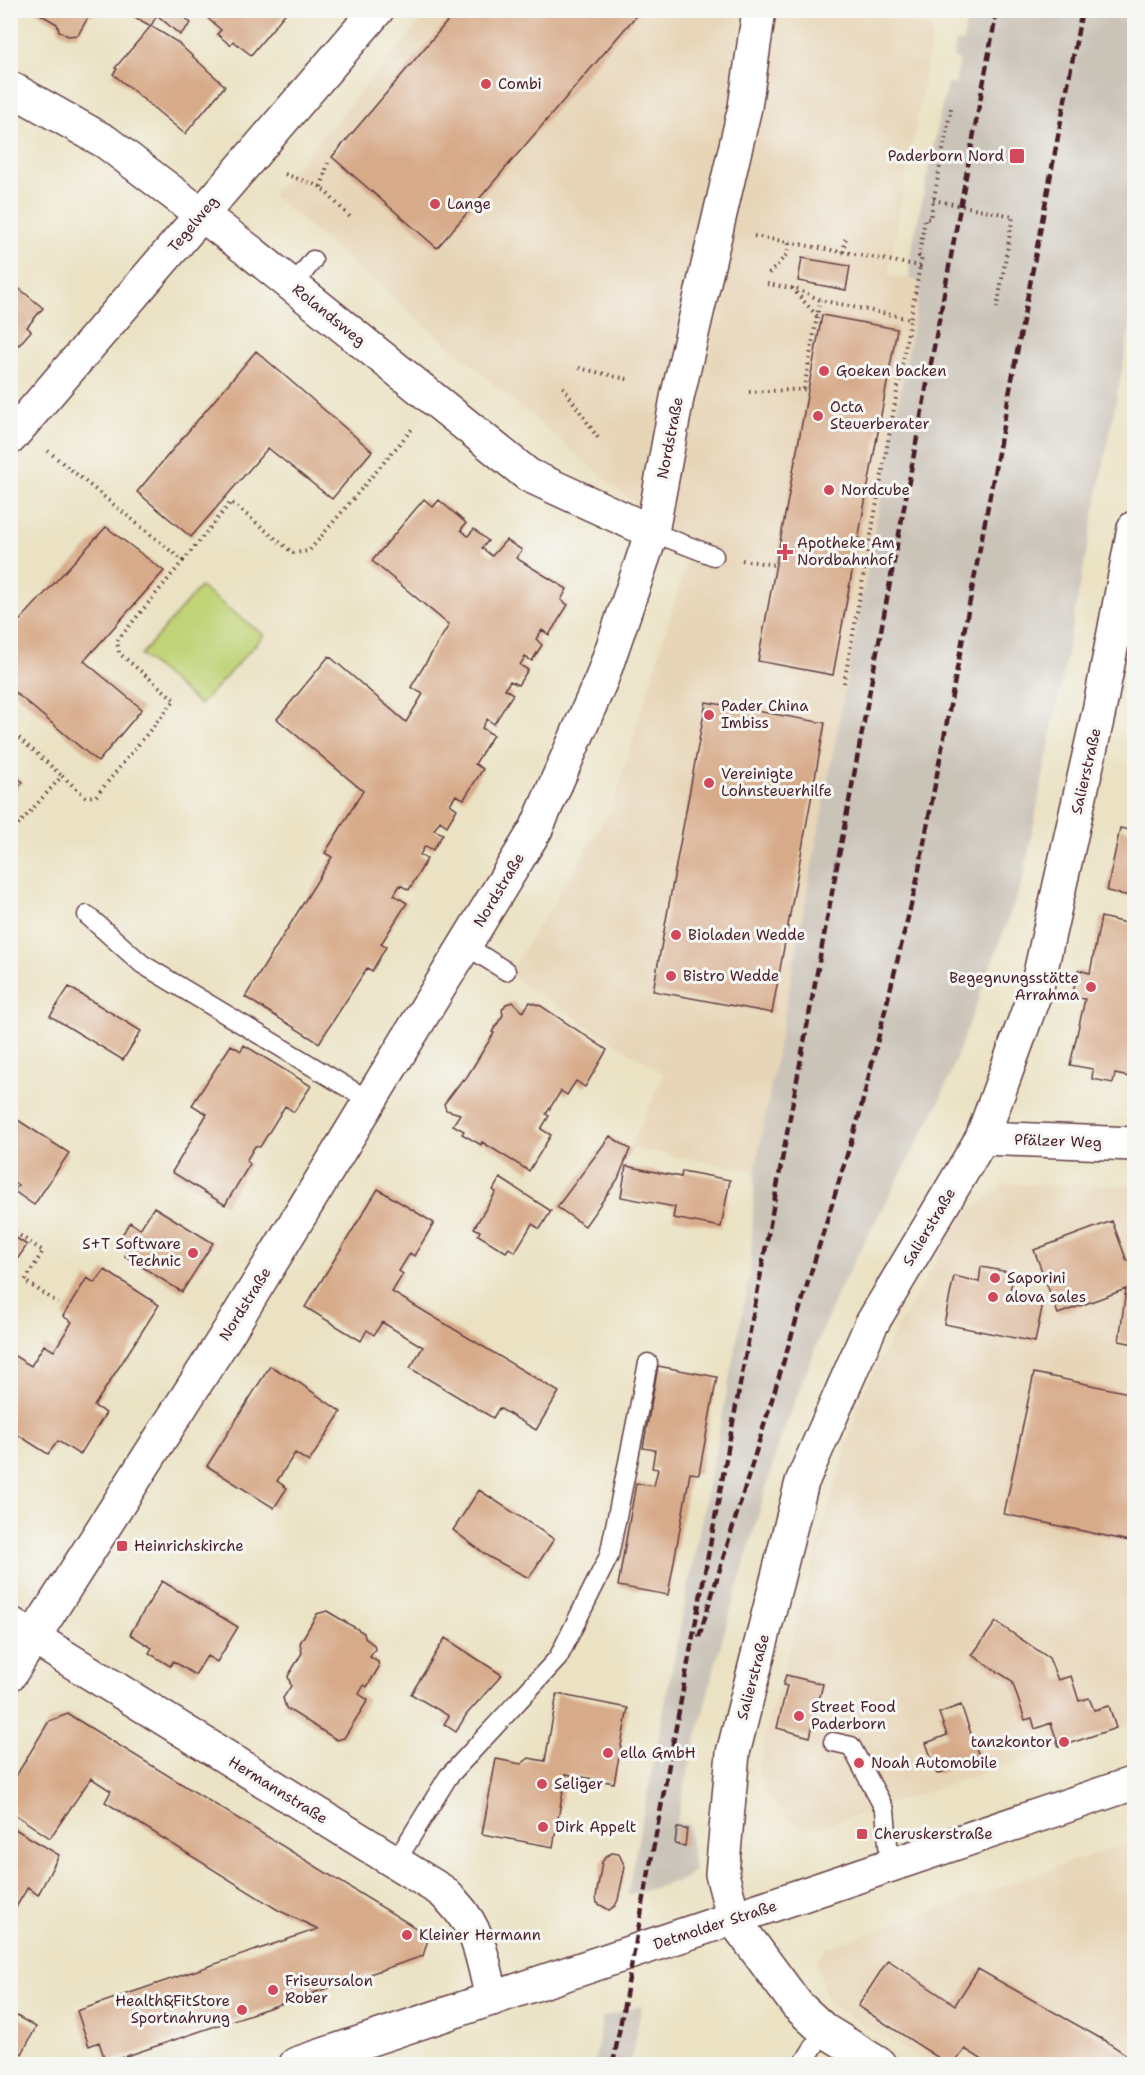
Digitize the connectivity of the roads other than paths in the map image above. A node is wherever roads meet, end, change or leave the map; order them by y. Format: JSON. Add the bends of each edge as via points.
{"nodes":[{"id":1,"x":377,"y":10,"type":"edge"},
{"id":2,"x":759,"y":10,"type":"edge"},
{"id":3,"x":10,"y":88,"type":"edge"},
{"id":4,"x":201,"y":214,"type":"junction"},
{"id":5,"x":313,"y":260,"type":"dead end"},
{"id":6,"x":293,"y":286,"type":"junction"},
{"id":7,"x":15,"y":433,"type":"edge"},
{"id":8,"x":1134,"y":528,"type":"edge"},
{"id":9,"x":652,"y":532,"type":"junction"},
{"id":10,"x":714,"y":556,"type":"dead end"},
{"id":11,"x":87,"y":915,"type":"dead end"},
{"id":12,"x":465,"y":945,"type":"junction"},
{"id":13,"x":506,"y":971,"type":"dead end"},
{"id":14,"x":370,"y":1101,"type":"junction"},
{"id":15,"x":982,"y":1138,"type":"junction"},
{"id":16,"x":1134,"y":1144,"type":"edge"},
{"id":17,"x":648,"y":1363,"type":"dead end"},
{"id":18,"x":22,"y":1630,"type":"edge"},
{"id":19,"x":10,"y":1674,"type":"edge"},
{"id":20,"x":833,"y":1742,"type":"dead end"},
{"id":21,"x":1134,"y":1783,"type":"edge"},
{"id":22,"x":395,"y":1863,"type":"junction"},
{"id":23,"x":890,"y":1866,"type":"junction"},
{"id":24,"x":734,"y":1920,"type":"junction"},
{"id":25,"x":492,"y":1999,"type":"junction"},
{"id":26,"x":824,"y":2030,"type":"junction"},
{"id":27,"x":296,"y":2064,"type":"edge"},
{"id":28,"x":803,"y":2064,"type":"edge"},
{"id":29,"x":879,"y":2064,"type":"edge"}],
"edges":[{"from":1,"to":4,"type":"street","name":"Tegelweg"},
{"from":2,"to":9,"type":"street","name":"Nordstraße","via":[[745,107],[677,398]]},
{"from":3,"to":4,"type":"street","name":"Rolandsweg","via":[[105,142]]},
{"from":4,"to":6,"type":"street","name":"Rolandsweg"},
{"from":4,"to":7,"type":"street","name":"Tegelweg"},
{"from":5,"to":6,"type":"lane"},
{"from":6,"to":9,"type":"street","name":"Rolandsweg","via":[[528,475]]},
{"from":8,"to":15,"type":"street","name":"Salierstraße","via":[[1099,711],[1037,987]]},
{"from":9,"to":10,"type":"lane"},
{"from":9,"to":12,"type":"street","name":"Nordstraße","via":[[602,678],[536,830]]},
{"from":11,"to":14,"type":"lane","via":[[142,964]]},
{"from":12,"to":13,"type":"lane"},
{"from":12,"to":14,"type":"street","name":"Nordstraße"},
{"from":14,"to":18,"type":"street","name":"Nordstraße","via":[[231,1328]]},
{"from":15,"to":16,"type":"street","name":"Pfälzer Weg"},
{"from":15,"to":24,"type":"street","name":"Salierstraße","via":[[871,1325],[802,1482],[733,1753],[722,1874]]},
{"from":17,"to":22,"type":"lane","via":[[609,1556],[558,1658],[447,1777]]},
{"from":18,"to":19,"type":"street","name":"Nordstraße"},
{"from":18,"to":22,"type":"street","name":"Hermannstraße"},
{"from":20,"to":23,"type":"lane","via":[[851,1746],[885,1809]]},
{"from":21,"to":23,"type":"street","name":"Detmolder Straße"},
{"from":22,"to":25,"type":"street","name":"Hermannstraße","via":[[441,1891],[462,1911],[477,1935]]},
{"from":23,"to":24,"type":"street","name":"Detmolder Straße"},
{"from":24,"to":25,"type":"street","name":"Detmolder Straße"},
{"from":24,"to":26,"type":"street","via":[[797,2005]]},
{"from":25,"to":27,"type":"street","name":"Detmolder Straße"},
{"from":26,"to":28,"type":"lane"},
{"from":26,"to":29,"type":"street"}]}
